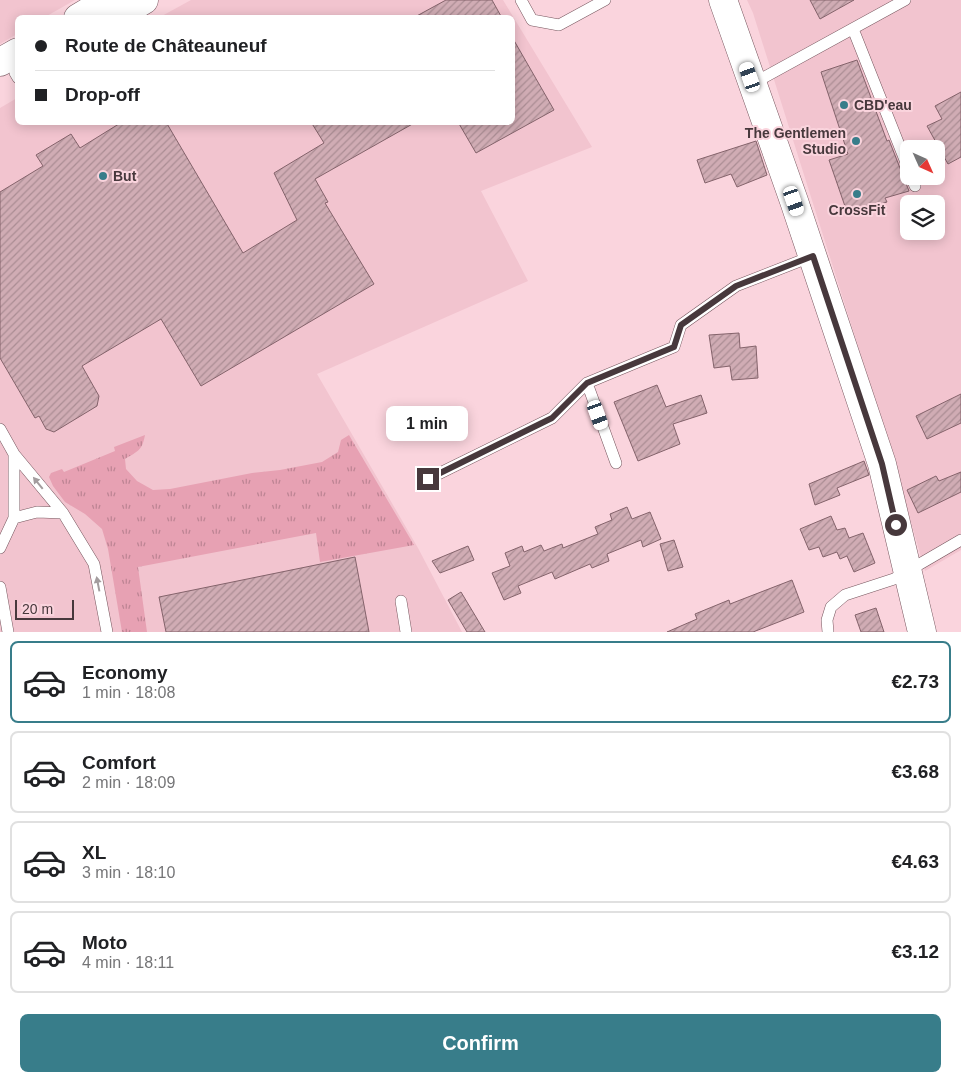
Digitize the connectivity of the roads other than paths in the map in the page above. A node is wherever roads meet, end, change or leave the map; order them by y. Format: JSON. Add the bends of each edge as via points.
{"nodes":[{"id":1,"x":108,"y":0,"type":"edge"},
{"id":2,"x":144,"y":0,"type":"edge"},
{"id":3,"x":521,"y":0,"type":"edge"},
{"id":4,"x":605,"y":0,"type":"edge"},
{"id":5,"x":723,"y":0,"type":"edge"},
{"id":6,"x":905,"y":0,"type":"edge"},
{"id":7,"x":83,"y":15,"type":"edge"},
{"id":8,"x":119,"y":15,"type":"edge"},
{"id":9,"x":853,"y":29,"type":"junction"},
{"id":10,"x":752,"y":84,"type":"junction"},
{"id":11,"x":900,"y":147,"type":"edge"},
{"id":12,"x":813,"y":256,"type":"junction"},
{"id":13,"x":587,"y":383,"type":"junction"},
{"id":14,"x":0,"y":429,"type":"edge"},
{"id":15,"x":14,"y":454,"type":"junction"},
{"id":16,"x":616,"y":463,"type":"dead end"},
{"id":17,"x":428,"y":479,"type":"dead end"},
{"id":18,"x":62,"y":513,"type":"junction"},
{"id":19,"x":14,"y":518,"type":"junction"},
{"id":20,"x":961,"y":540,"type":"edge"},
{"id":21,"x":0,"y":548,"type":"edge"},
{"id":22,"x":908,"y":573,"type":"junction"},
{"id":23,"x":0,"y":587,"type":"edge"},
{"id":24,"x":402,"y":601,"type":"dead end"},
{"id":25,"x":8,"y":632,"type":"edge"},
{"id":26,"x":107,"y":632,"type":"edge"},
{"id":27,"x":406,"y":632,"type":"edge"},
{"id":28,"x":828,"y":632,"type":"edge"},
{"id":29,"x":922,"y":632,"type":"edge"}],
"edges":[{"from":1,"to":7,"type":"main road"},
{"from":2,"to":8,"type":"main road"},
{"from":3,"to":4,"type":"lane","via":[[532,20],[558,24]]},
{"from":5,"to":10,"type":"main road"},
{"from":6,"to":9,"type":"lane"},
{"from":9,"to":10,"type":"lane"},
{"from":9,"to":11,"type":"lane"},
{"from":10,"to":12,"type":"main road"},
{"from":12,"to":13,"type":"lane","via":[[736,286],[681,325],[674,347]]},
{"from":12,"to":22,"type":"main road","via":[[882,464]]},
{"from":13,"to":16,"type":"lane"},
{"from":13,"to":17,"type":"lane","via":[[552,418]]},
{"from":14,"to":15,"type":"lane"},
{"from":18,"to":15,"type":"lane","one_way":true},
{"from":15,"to":19,"type":"lane"},
{"from":18,"to":19,"type":"lane","via":[[37,512]]},
{"from":26,"to":18,"type":"lane","one_way":true,"via":[[94,564]]},
{"from":19,"to":21,"type":"lane"},
{"from":20,"to":22,"type":"lane"},
{"from":22,"to":28,"type":"lane","via":[[845,595],[830,607]]},
{"from":22,"to":29,"type":"main road"},
{"from":23,"to":25,"type":"lane"},
{"from":24,"to":27,"type":"lane"}]}
